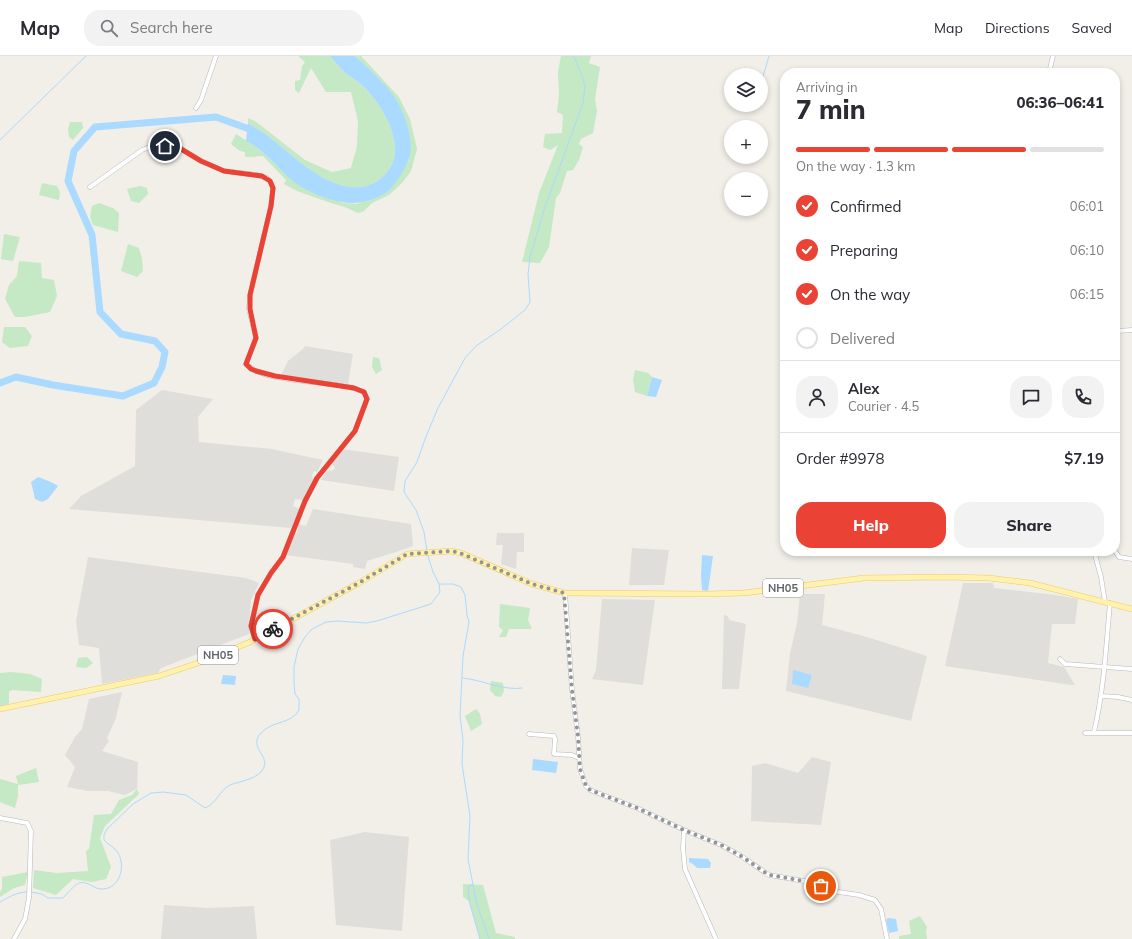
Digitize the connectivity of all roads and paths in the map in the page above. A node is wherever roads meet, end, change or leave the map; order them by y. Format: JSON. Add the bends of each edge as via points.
{"nodes":[{"id":1,"x":216,"y":56,"type":"edge"},
{"id":2,"x":1053,"y":56,"type":"edge"},
{"id":3,"x":1050,"y":68,"type":"edge"},
{"id":4,"x":196,"y":108,"type":"dead end"},
{"id":5,"x":90,"y":187,"type":"dead end"},
{"id":6,"x":1132,"y":330,"type":"edge"},
{"id":7,"x":1120,"y":331,"type":"edge"},
{"id":8,"x":1095,"y":556,"type":"edge"},
{"id":9,"x":1119,"y":556,"type":"edge"},
{"id":10,"x":1132,"y":560,"type":"edge"},
{"id":11,"x":564,"y":593,"type":"junction"},
{"id":12,"x":1107,"y":603,"type":"junction"},
{"id":13,"x":1132,"y":609,"type":"edge"},
{"id":14,"x":255,"y":639,"type":"junction"},
{"id":15,"x":1060,"y":659,"type":"dead end"},
{"id":16,"x":1104,"y":668,"type":"junction"},
{"id":17,"x":1132,"y":669,"type":"edge"},
{"id":18,"x":1101,"y":696,"type":"junction"},
{"id":19,"x":1132,"y":700,"type":"edge"},
{"id":20,"x":0,"y":709,"type":"edge"},
{"id":21,"x":1094,"y":732,"type":"junction"},
{"id":22,"x":1086,"y":733,"type":"dead end"},
{"id":23,"x":1132,"y":733,"type":"edge"},
{"id":24,"x":529,"y":734,"type":"dead end"},
{"id":25,"x":579,"y":758,"type":"junction"},
{"id":26,"x":0,"y":818,"type":"edge"},
{"id":27,"x":684,"y":830,"type":"junction"},
{"id":28,"x":14,"y":939,"type":"edge"},
{"id":29,"x":716,"y":939,"type":"edge"},
{"id":30,"x":887,"y":939,"type":"edge"}],
"edges":[{"from":1,"to":4,"type":"street"},
{"from":2,"to":3,"type":"street"},
{"from":5,"to":14,"type":"street","via":[[142,150],[154,145],[176,146],[224,171],[267,178],[273,188],[271,206],[250,295],[256,338],[246,364],[251,369],[275,376],[354,388],[364,392],[367,399],[355,431],[317,478],[283,557],[258,595],[251,626]]},
{"from":6,"to":7,"type":"street"},
{"from":8,"to":12,"type":"street"},
{"from":9,"to":10,"type":"street"},
{"from":11,"to":12,"type":"main road","number":"NH05","via":[[744,593],[864,578],[944,577],[989,578],[1030,583]]},
{"from":11,"to":14,"type":"main road","number":"NH05","via":[[532,584],[460,553],[437,551],[407,554]]},
{"from":11,"to":25,"type":"street"},
{"from":12,"to":13,"type":"main road","number":"NH05"},
{"from":12,"to":16,"type":"street"},
{"from":14,"to":20,"type":"main road","number":"NH05","via":[[207,660],[159,676]]},
{"from":15,"to":16,"type":"street","via":[[1066,664]]},
{"from":16,"to":17,"type":"street"},
{"from":16,"to":18,"type":"street"},
{"from":18,"to":19,"type":"street","via":[[1118,696]]},
{"from":18,"to":21,"type":"street"},
{"from":21,"to":22,"type":"street"},
{"from":21,"to":23,"type":"street"},
{"from":24,"to":25,"type":"street","via":[[554,736],[554,754]]},
{"from":25,"to":27,"type":"street","via":[[583,779],[590,790]]},
{"from":26,"to":28,"type":"street","via":[[27,823],[31,831],[29,898],[25,919]]},
{"from":27,"to":29,"type":"street","via":[[685,869]]},
{"from":27,"to":30,"type":"street","via":[[721,845],[769,875],[810,882],[832,891],[875,900],[882,914]]}]}
